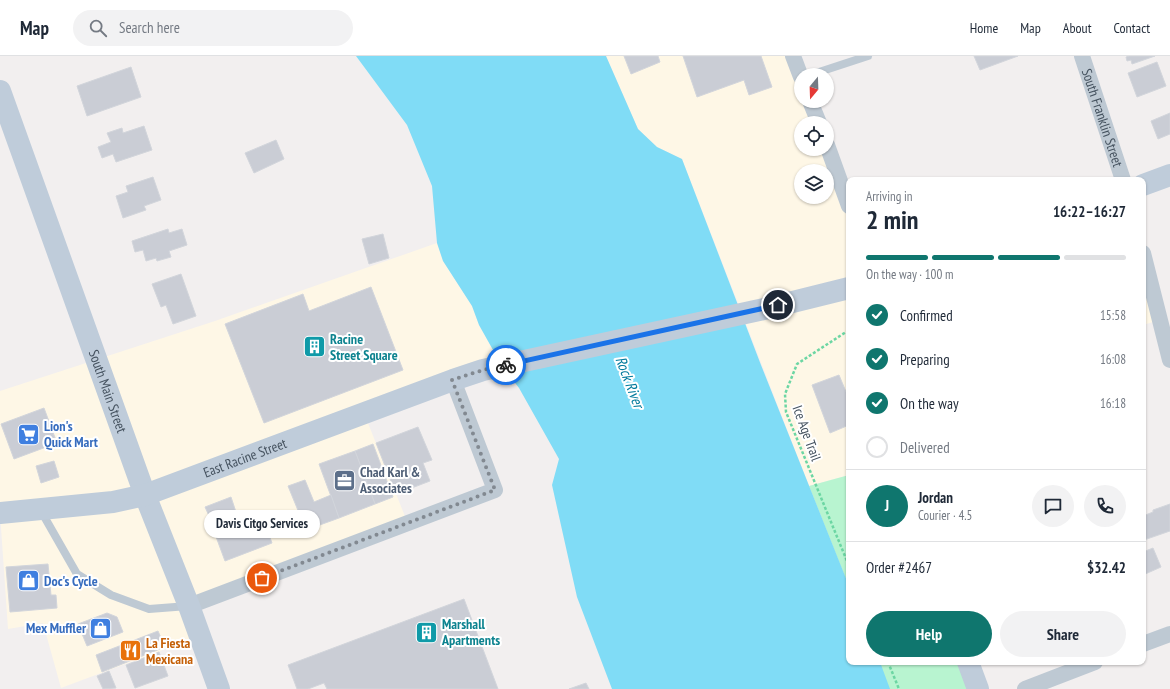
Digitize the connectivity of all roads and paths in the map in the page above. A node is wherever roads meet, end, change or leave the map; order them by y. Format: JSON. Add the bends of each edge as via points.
{"nodes":[{"id":1,"x":793,"y":56,"type":"edge"},
{"id":2,"x":868,"y":56,"type":"edge"},
{"id":3,"x":1082,"y":56,"type":"edge"},
{"id":4,"x":798,"y":68,"type":"edge"},
{"id":5,"x":831,"y":68,"type":"edge"},
{"id":6,"x":0,"y":91,"type":"edge"},
{"id":7,"x":831,"y":156,"type":"edge"},
{"id":8,"x":1170,"y":175,"type":"edge"},
{"id":9,"x":1123,"y":177,"type":"edge"},
{"id":10,"x":1146,"y":184,"type":"edge"},
{"id":11,"x":846,"y":198,"type":"edge"},
{"id":12,"x":1146,"y":265,"type":"edge"},
{"id":13,"x":846,"y":289,"type":"edge"},
{"id":14,"x":846,"y":332,"type":"edge"},
{"id":15,"x":1170,"y":360,"type":"edge"},
{"id":16,"x":452,"y":380,"type":"junction"},
{"id":17,"x":145,"y":494,"type":"junction"},
{"id":18,"x":40,"y":509,"type":"junction"},
{"id":19,"x":0,"y":513,"type":"edge"},
{"id":20,"x":846,"y":559,"type":"edge"},
{"id":21,"x":189,"y":606,"type":"junction"},
{"id":22,"x":1170,"y":634,"type":"edge"},
{"id":23,"x":1146,"y":643,"type":"edge"},
{"id":24,"x":889,"y":665,"type":"edge"},
{"id":25,"x":969,"y":665,"type":"edge"},
{"id":26,"x":1087,"y":665,"type":"edge"},
{"id":27,"x":219,"y":689,"type":"edge"},
{"id":28,"x":899,"y":689,"type":"edge"},
{"id":29,"x":978,"y":689,"type":"edge"},
{"id":30,"x":1024,"y":689,"type":"edge"}],
"edges":[{"from":1,"to":4,"type":"street"},
{"from":2,"to":5,"type":"lane"},
{"from":3,"to":9,"type":"street","name":"South Franklin Street"},
{"from":6,"to":17,"type":"main road","name":"South Main Street"},
{"from":7,"to":11,"type":"street"},
{"from":8,"to":10,"type":"main road"},
{"from":12,"to":15,"type":"street"},
{"from":13,"to":16,"type":"main road","name":"East Racine Street","via":[[483,370]]},
{"from":14,"to":20,"type":"path","name":"Ice Age Trail","via":[[797,364],[785,394],[786,412]]},
{"from":16,"to":17,"type":"main road","name":"East Racine Street"},
{"from":16,"to":21,"type":"street","via":[[495,490]]},
{"from":17,"to":18,"type":"main road","name":"East Racine Street","via":[[113,502]]},
{"from":17,"to":21,"type":"main road","name":"South Main Street"},
{"from":18,"to":19,"type":"main road","name":"East Racine Street"},
{"from":18,"to":21,"type":"lane","via":[[77,574],[111,595],[149,609]]},
{"from":21,"to":27,"type":"main road","name":"South Main Street"},
{"from":22,"to":23,"type":"street"},
{"from":24,"to":28,"type":"path"},
{"from":25,"to":29,"type":"main road"},
{"from":26,"to":30,"type":"street"}]}
